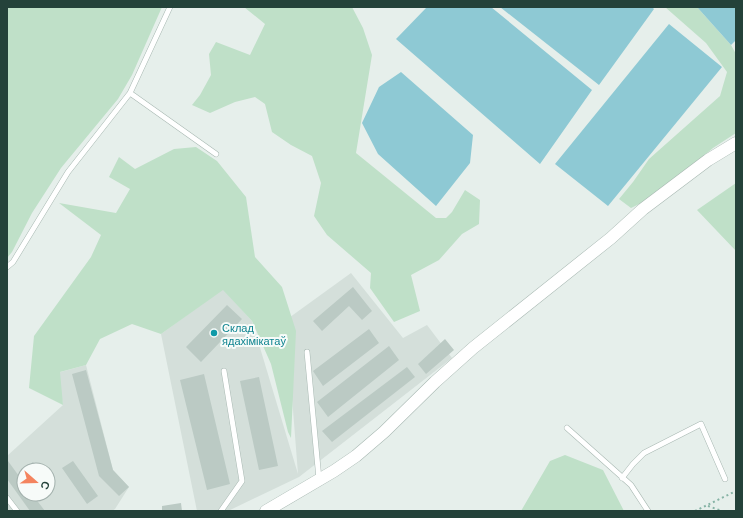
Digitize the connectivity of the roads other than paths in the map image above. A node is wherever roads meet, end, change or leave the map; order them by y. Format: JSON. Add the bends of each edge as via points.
{"nodes":[{"id":1,"x":170,"y":7,"type":"edge"},
{"id":2,"x":130,"y":93,"type":"junction"},
{"id":3,"x":736,"y":143,"type":"edge"},
{"id":4,"x":216,"y":154,"type":"dead end"},
{"id":5,"x":7,"y":267,"type":"edge"},
{"id":6,"x":307,"y":352,"type":"dead end"},
{"id":7,"x":224,"y":371,"type":"dead end"},
{"id":8,"x":567,"y":428,"type":"dead end"},
{"id":9,"x":622,"y":478,"type":"junction"},
{"id":10,"x":725,"y":479,"type":"dead end"},
{"id":11,"x":319,"y":480,"type":"junction"},
{"id":12,"x":7,"y":498,"type":"edge"},
{"id":13,"x":17,"y":511,"type":"edge"},
{"id":14,"x":221,"y":511,"type":"edge"},
{"id":15,"x":266,"y":511,"type":"edge"},
{"id":16,"x":648,"y":511,"type":"edge"}],
"edges":[{"from":1,"to":2,"type":"lane"},
{"from":2,"to":4,"type":"lane"},
{"from":2,"to":5,"type":"lane","via":[[68,172],[13,262]]},
{"from":3,"to":11,"type":"street","via":[[708,160],[643,209],[611,238],[474,348],[356,456]]},
{"from":6,"to":11,"type":"lane"},
{"from":7,"to":14,"type":"lane","via":[[242,481]]},
{"from":8,"to":9,"type":"lane"},
{"from":9,"to":10,"type":"lane","via":[[644,453],[701,424]]},
{"from":9,"to":16,"type":"lane","via":[[635,491]]},
{"from":11,"to":15,"type":"street"},
{"from":12,"to":13,"type":"lane"}]}
